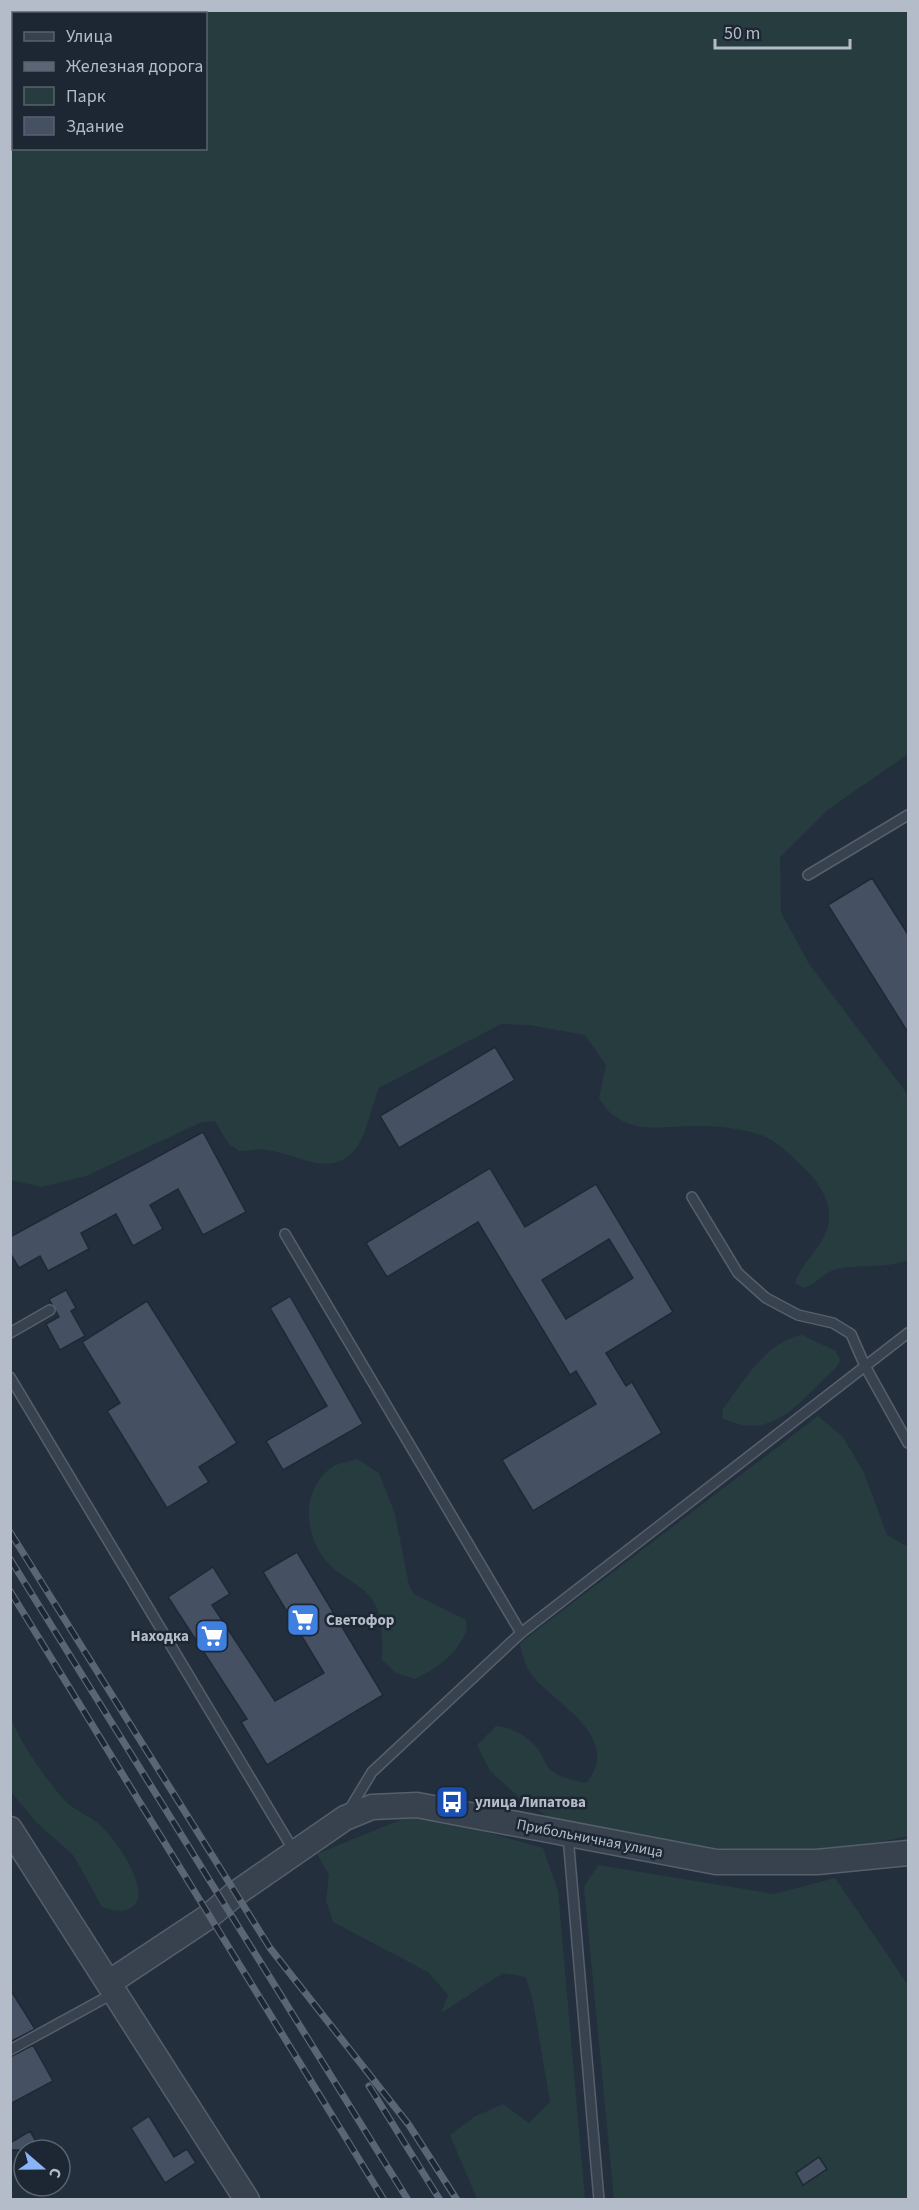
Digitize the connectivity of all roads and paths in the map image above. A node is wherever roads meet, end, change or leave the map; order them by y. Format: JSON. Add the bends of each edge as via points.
{"nodes":[{"id":1,"x":909,"y":815,"type":"edge"},
{"id":2,"x":808,"y":875,"type":"dead end"},
{"id":3,"x":692,"y":1197,"type":"dead end"},
{"id":4,"x":285,"y":1234,"type":"dead end"},
{"id":5,"x":50,"y":1310,"type":"dead end"},
{"id":6,"x":10,"y":1333,"type":"edge"},
{"id":7,"x":909,"y":1333,"type":"edge"},
{"id":8,"x":865,"y":1366,"type":"junction"},
{"id":9,"x":10,"y":1377,"type":"edge"},
{"id":10,"x":909,"y":1443,"type":"edge"},
{"id":11,"x":521,"y":1633,"type":"junction"},
{"id":12,"x":345,"y":1818,"type":"junction"},
{"id":13,"x":568,"y":1834,"type":"junction"},
{"id":14,"x":14,"y":1843,"type":"edge"},
{"id":15,"x":909,"y":1852,"type":"edge"},
{"id":16,"x":295,"y":1853,"type":"junction"},
{"id":17,"x":113,"y":1987,"type":"junction"},
{"id":18,"x":10,"y":2050,"type":"edge"},
{"id":19,"x":248,"y":2199,"type":"edge"},
{"id":20,"x":599,"y":2199,"type":"edge"}],
"edges":[{"from":1,"to":2,"type":"lane"},
{"from":3,"to":8,"type":"lane","via":[[738,1273],[766,1298],[798,1315],[833,1323],[851,1334]]},
{"from":4,"to":11,"type":"lane"},
{"from":5,"to":6,"type":"lane"},
{"from":7,"to":8,"type":"lane"},
{"from":8,"to":10,"type":"lane"},
{"from":8,"to":11,"type":"lane"},
{"from":9,"to":16,"type":"lane"},
{"from":11,"to":12,"type":"lane","via":[[372,1772]]},
{"from":12,"to":13,"type":"street","name":"Прибольничная улица","via":[[372,1807],[417,1805]]},
{"from":12,"to":16,"type":"street","name":"Прибольничная улица"},
{"from":13,"to":15,"type":"street","name":"Прибольничная улица","via":[[716,1862],[817,1862]]},
{"from":13,"to":20,"type":"lane"},
{"from":14,"to":17,"type":"street"},
{"from":16,"to":17,"type":"street","name":"Прибольничная улица"},
{"from":17,"to":18,"type":"lane"},
{"from":17,"to":19,"type":"street"}]}
